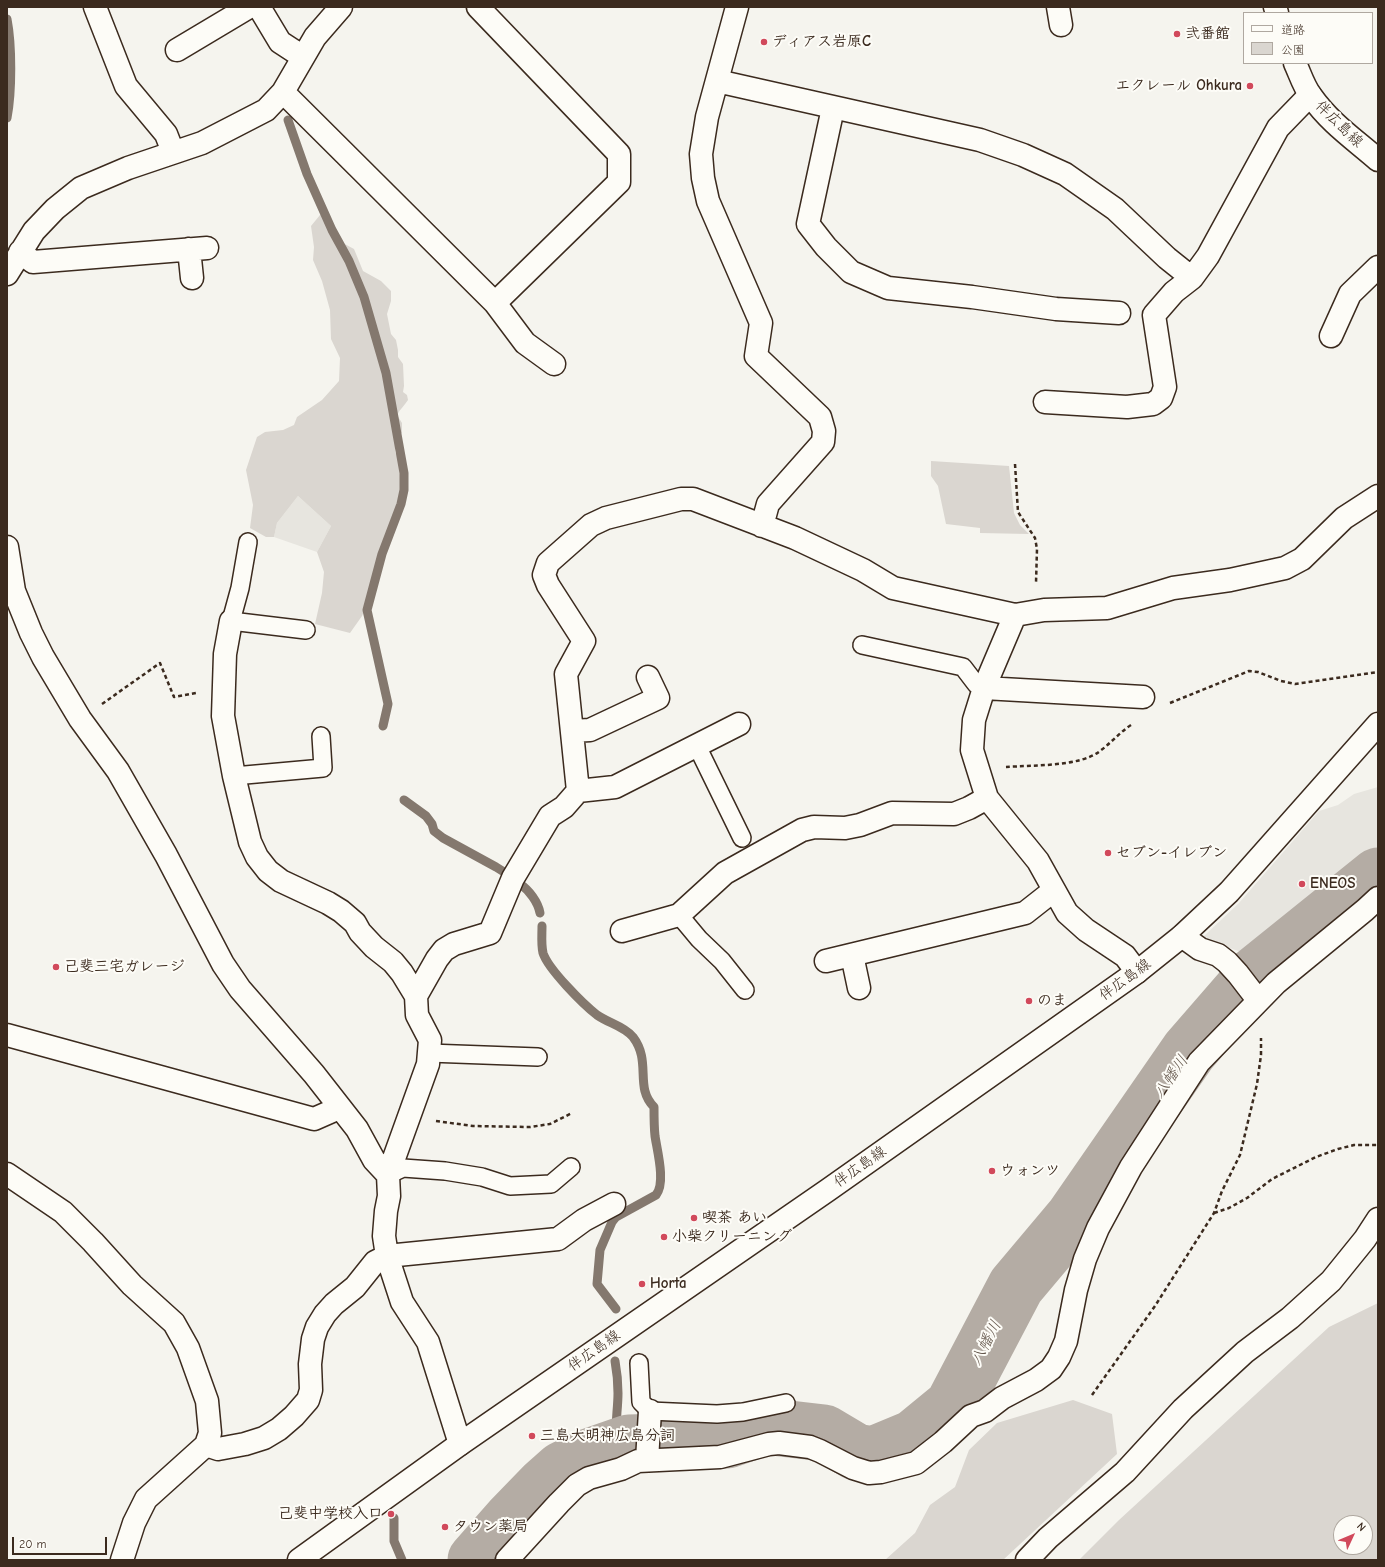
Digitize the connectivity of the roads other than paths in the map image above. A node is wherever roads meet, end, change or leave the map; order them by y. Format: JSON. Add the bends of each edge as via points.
{"nodes":[{"id":1,"x":95,"y":7,"type":"edge"},
{"id":2,"x":249,"y":7,"type":"edge"},
{"id":3,"x":259,"y":7,"type":"edge"},
{"id":4,"x":341,"y":7,"type":"edge"},
{"id":5,"x":478,"y":7,"type":"edge"},
{"id":6,"x":737,"y":7,"type":"edge"},
{"id":7,"x":177,"y":50,"type":"dead end"},
{"id":8,"x":303,"y":57,"type":"junction"},
{"id":9,"x":1295,"y":64,"type":"edge"},
{"id":10,"x":717,"y":81,"type":"junction"},
{"id":11,"x":283,"y":92,"type":"junction"},
{"id":12,"x":1310,"y":95,"type":"junction"},
{"id":13,"x":833,"y":108,"type":"junction"},
{"id":14,"x":173,"y":152,"type":"junction"},
{"id":15,"x":1378,"y":160,"type":"edge"},
{"id":16,"x":20,"y":252,"type":"junction"},
{"id":17,"x":1378,"y":267,"type":"edge"},
{"id":18,"x":7,"y":274,"type":"edge"},
{"id":19,"x":192,"y":278,"type":"dead end"},
{"id":20,"x":1192,"y":278,"type":"junction"},
{"id":21,"x":496,"y":303,"type":"junction"},
{"id":22,"x":1119,"y":313,"type":"dead end"},
{"id":23,"x":1331,"y":336,"type":"dead end"},
{"id":24,"x":554,"y":364,"type":"dead end"},
{"id":25,"x":1045,"y":402,"type":"dead end"},
{"id":26,"x":1378,"y":496,"type":"edge"},
{"id":27,"x":762,"y":526,"type":"junction"},
{"id":28,"x":248,"y":542,"type":"dead end"},
{"id":29,"x":7,"y":546,"type":"edge"},
{"id":30,"x":1025,"y":613,"type":"junction"},
{"id":31,"x":231,"y":620,"type":"junction"},
{"id":32,"x":306,"y":630,"type":"dead end"},
{"id":33,"x":862,"y":645,"type":"dead end"},
{"id":34,"x":648,"y":677,"type":"dead end"},
{"id":35,"x":984,"y":688,"type":"junction"},
{"id":36,"x":1143,"y":697,"type":"dead end"},
{"id":37,"x":739,"y":724,"type":"dead end"},
{"id":38,"x":1378,"y":724,"type":"edge"},
{"id":39,"x":572,"y":731,"type":"junction"},
{"id":40,"x":321,"y":736,"type":"dead end"},
{"id":41,"x":697,"y":746,"type":"junction"},
{"id":42,"x":234,"y":776,"type":"junction"},
{"id":43,"x":578,"y":791,"type":"junction"},
{"id":44,"x":987,"y":798,"type":"junction"},
{"id":45,"x":742,"y":838,"type":"dead end"},
{"id":46,"x":1054,"y":891,"type":"junction"},
{"id":47,"x":1378,"y":898,"type":"edge"},
{"id":48,"x":679,"y":915,"type":"junction"},
{"id":49,"x":622,"y":931,"type":"dead end"},
{"id":50,"x":1182,"y":936,"type":"junction"},
{"id":51,"x":852,"y":955,"type":"junction"},
{"id":52,"x":826,"y":961,"type":"dead end"},
{"id":53,"x":1137,"y":972,"type":"junction"},
{"id":54,"x":859,"y":988,"type":"dead end"},
{"id":55,"x":745,"y":990,"type":"dead end"},
{"id":56,"x":416,"y":996,"type":"junction"},
{"id":57,"x":1256,"y":997,"type":"junction"},
{"id":58,"x":7,"y":1035,"type":"edge"},
{"id":59,"x":429,"y":1053,"type":"junction"},
{"id":60,"x":538,"y":1057,"type":"dead end"},
{"id":61,"x":339,"y":1108,"type":"junction"},
{"id":62,"x":571,"y":1167,"type":"dead end"},
{"id":63,"x":7,"y":1174,"type":"edge"},
{"id":64,"x":388,"y":1175,"type":"junction"},
{"id":65,"x":614,"y":1204,"type":"dead end"},
{"id":66,"x":1378,"y":1218,"type":"edge"},
{"id":67,"x":387,"y":1256,"type":"junction"},
{"id":68,"x":639,"y":1363,"type":"dead end"},
{"id":69,"x":786,"y":1403,"type":"dead end"},
{"id":70,"x":649,"y":1418,"type":"junction"},
{"id":71,"x":460,"y":1444,"type":"junction"},
{"id":72,"x":206,"y":1445,"type":"junction"},
{"id":73,"x":648,"y":1457,"type":"junction"},
{"id":74,"x":122,"y":1560,"type":"edge"},
{"id":75,"x":299,"y":1560,"type":"edge"},
{"id":76,"x":507,"y":1560,"type":"edge"},
{"id":77,"x":1027,"y":1560,"type":"edge"}],
"edges":[{"from":1,"to":14,"type":"street","via":[[126,86],[166,134]]},
{"from":2,"to":7,"type":"street"},
{"from":3,"to":8,"type":"street","via":[[280,42]]},
{"from":4,"to":8,"type":"street","via":[[315,36]]},
{"from":5,"to":21,"type":"street","via":[[620,154],[619,182]]},
{"from":6,"to":10,"type":"street"},
{"from":8,"to":11,"type":"street"},
{"from":9,"to":12,"type":"street","name":"伴広島線"},
{"from":10,"to":13,"type":"street"},
{"from":10,"to":27,"type":"street","via":[[707,117],[701,154],[708,201],[761,323],[756,356],[820,417],[824,431],[823,442],[768,504]]},
{"from":11,"to":14,"type":"street","via":[[266,110],[202,143]]},
{"from":11,"to":21,"type":"street"},
{"from":12,"to":15,"type":"street","name":"伴広島線","via":[[1339,128]]},
{"from":12,"to":20,"type":"street","via":[[1278,128],[1208,256]]},
{"from":13,"to":20,"type":"street","via":[[980,140],[1023,155],[1065,174],[1115,209]]},
{"from":13,"to":22,"type":"street","via":[[808,224],[826,248],[851,272],[888,288],[1056,309]]},
{"from":14,"to":16,"type":"street","via":[[81,188],[34,231]]},
{"from":16,"to":18,"type":"street"},
{"from":16,"to":19,"type":"street","via":[[33,262],[198,248]]},
{"from":17,"to":23,"type":"street","via":[[1350,294]]},
{"from":20,"to":25,"type":"street","via":[[1174,292],[1154,315],[1165,387],[1161,398],[1152,404],[1127,407]]},
{"from":21,"to":24,"type":"street","via":[[525,343]]},
{"from":26,"to":30,"type":"street","via":[[1344,518],[1302,559],[1285,568],[1230,580],[1173,588],[1107,608]]},
{"from":27,"to":30,"type":"street","via":[[795,538],[863,570],[893,588]]},
{"from":27,"to":39,"type":"street","via":[[693,499],[681,499],[606,518],[591,525],[548,563],[544,574],[548,585],[584,641],[566,674]]},
{"from":28,"to":31,"type":"lane"},
{"from":29,"to":61,"type":"street","via":[[14,591],[43,657],[80,719],[118,770],[223,964],[240,989],[314,1074]]},
{"from":30,"to":35,"type":"street"},
{"from":31,"to":32,"type":"lane"},
{"from":31,"to":42,"type":"street","via":[[225,654],[223,716]]},
{"from":33,"to":35,"type":"lane","via":[[963,667],[976,684]]},
{"from":34,"to":39,"type":"street","via":[[658,698],[590,730]]},
{"from":35,"to":36,"type":"street"},
{"from":35,"to":44,"type":"street","via":[[974,720],[972,750]]},
{"from":37,"to":41,"type":"street"},
{"from":38,"to":50,"type":"street","name":"伴広島線","via":[[1229,892]]},
{"from":39,"to":43,"type":"street"},
{"from":40,"to":42,"type":"lane","via":[[322,768]]},
{"from":41,"to":43,"type":"street","via":[[615,787]]},
{"from":41,"to":45,"type":"lane"},
{"from":42,"to":56,"type":"street","via":[[250,842],[268,871],[281,881],[341,911],[355,923],[374,947],[393,962]]},
{"from":43,"to":56,"type":"street","via":[[564,807],[550,816],[513,878],[490,933],[454,944],[444,950]]},
{"from":44,"to":46,"type":"street","via":[[1038,862]]},
{"from":44,"to":48,"type":"street","via":[[954,814],[892,813],[845,828],[814,827],[802,830],[725,873]]},
{"from":46,"to":51,"type":"street","via":[[1025,913]]},
{"from":46,"to":53,"type":"street","via":[[1067,913],[1086,930],[1125,956]]},
{"from":47,"to":57,"type":"street"},
{"from":48,"to":49,"type":"street"},
{"from":48,"to":55,"type":"lane"},
{"from":50,"to":53,"type":"street","name":"伴広島線"},
{"from":50,"to":57,"type":"street","via":[[1200,949],[1218,956],[1238,974]]},
{"from":51,"to":52,"type":"street"},
{"from":51,"to":54,"type":"street"},
{"from":53,"to":71,"type":"street","name":"伴広島線","via":[[828,1190]]},
{"from":56,"to":59,"type":"street","via":[[417,1015],[430,1040]]},
{"from":57,"to":73,"type":"street","via":[[1199,1062],[1131,1167],[1098,1228],[1085,1260],[1066,1341],[1051,1369],[972,1416],[916,1463],[881,1472],[870,1473],[852,1468],[810,1447],[779,1443],[720,1457]]},
{"from":58,"to":61,"type":"street","via":[[314,1119]]},
{"from":59,"to":60,"type":"lane"},
{"from":59,"to":64,"type":"street","via":[[428,1064]]},
{"from":61,"to":64,"type":"street","via":[[357,1129],[374,1160]]},
{"from":62,"to":64,"type":"lane","via":[[551,1184],[510,1186],[482,1177],[445,1171],[403,1168]]},
{"from":63,"to":72,"type":"street","via":[[63,1212],[132,1286],[174,1323],[188,1348],[207,1401],[210,1433]]},
{"from":64,"to":67,"type":"street","via":[[389,1196],[384,1236]]},
{"from":65,"to":67,"type":"street","via":[[584,1220],[558,1239]]},
{"from":66,"to":77,"type":"street","via":[[1331,1282],[1290,1318],[1245,1352],[1183,1408],[1125,1472],[1048,1538]]},
{"from":67,"to":71,"type":"street","via":[[402,1302],[428,1342]]},
{"from":67,"to":72,"type":"street","via":[[375,1262],[355,1287],[325,1314],[317,1327],[310,1364],[311,1390],[308,1400],[294,1416],[279,1429],[245,1444],[218,1449]]},
{"from":68,"to":70,"type":"lane","via":[[641,1402]]},
{"from":69,"to":70,"type":"lane","via":[[743,1412]]},
{"from":70,"to":73,"type":"street"},
{"from":71,"to":75,"type":"street","name":"伴広島線"},
{"from":72,"to":74,"type":"street","via":[[146,1499],[134,1523]]},
{"from":73,"to":76,"type":"street","via":[[621,1469],[589,1478],[577,1485]]}]}
